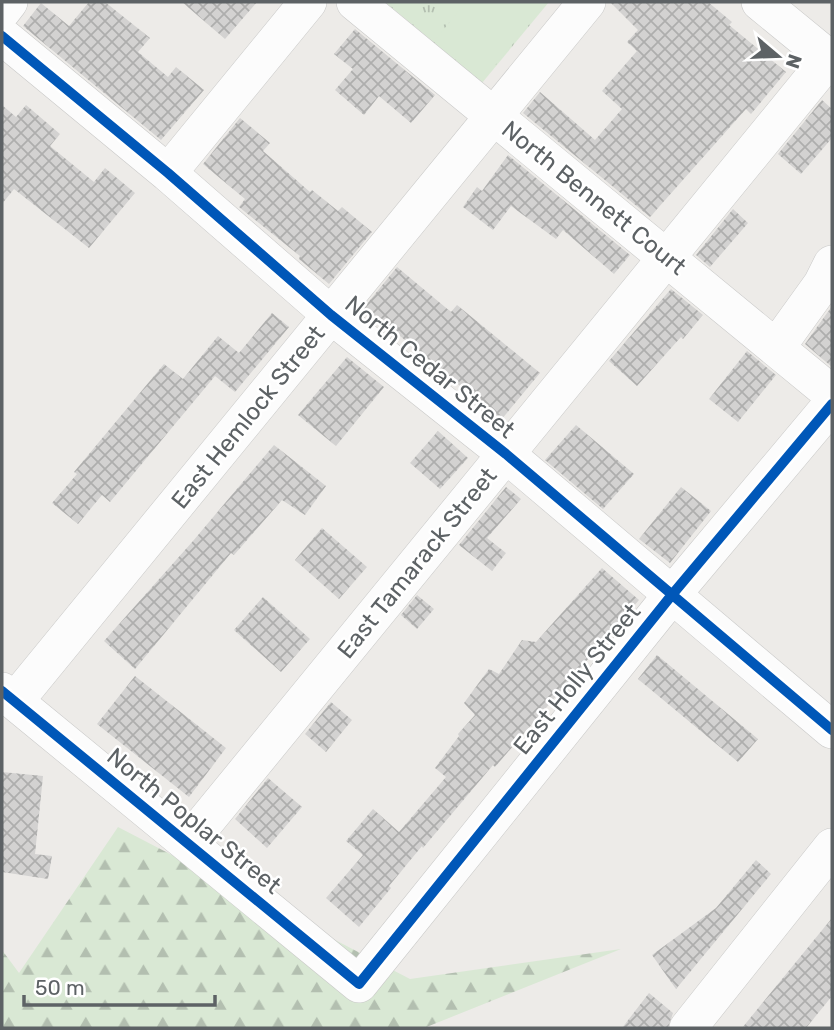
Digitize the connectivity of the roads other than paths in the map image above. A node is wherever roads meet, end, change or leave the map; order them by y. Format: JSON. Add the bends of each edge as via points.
{"nodes":[{"id":1,"x":9,"y":2,"type":"edge"},
{"id":2,"x":308,"y":2,"type":"edge"},
{"id":3,"x":355,"y":2,"type":"edge"},
{"id":4,"x":587,"y":2,"type":"edge"},
{"id":5,"x":760,"y":2,"type":"edge"},
{"id":6,"x":2,"y":10,"type":"edge"},
{"id":7,"x":2,"y":36,"type":"edge"},
{"id":8,"x":831,"y":58,"type":"edge"},
{"id":9,"x":494,"y":116,"type":"junction"},
{"id":10,"x":168,"y":173,"type":"junction"},
{"id":11,"x":666,"y":258,"type":"junction"},
{"id":12,"x":832,"y":264,"type":"edge"},
{"id":13,"x":331,"y":314,"type":"junction"},
{"id":14,"x":776,"y":348,"type":"junction"},
{"id":15,"x":832,"y":394,"type":"edge"},
{"id":16,"x":832,"y":404,"type":"edge"},
{"id":17,"x":506,"y":454,"type":"junction"},
{"id":18,"x":671,"y":596,"type":"junction"},
{"id":19,"x":8,"y":696,"type":"edge"},
{"id":20,"x":832,"y":730,"type":"edge"},
{"id":21,"x":188,"y":843,"type":"junction"},
{"id":22,"x":832,"y":847,"type":"edge"},
{"id":23,"x":359,"y":984,"type":"joint"},
{"id":24,"x":688,"y":1028,"type":"edge"}],
"edges":[{"from":1,"to":6,"type":"street"},
{"from":2,"to":10,"type":"street"},
{"from":3,"to":9,"type":"street","name":"North Bennett Court"},
{"from":4,"to":9,"type":"street","name":"East Hemlock Street"},
{"from":5,"to":8,"type":"street"},
{"from":7,"to":10,"type":"street","name":"North Cedar Street"},
{"from":8,"to":11,"type":"street","name":"East Tamarack Street"},
{"from":9,"to":11,"type":"street","name":"North Bennett Court"},
{"from":9,"to":13,"type":"street","name":"East Hemlock Street"},
{"from":10,"to":13,"type":"street","name":"North Cedar Street"},
{"from":11,"to":14,"type":"street","name":"North Bennett Court"},
{"from":11,"to":17,"type":"street","name":"East Tamarack Street"},
{"from":12,"to":14,"type":"street"},
{"from":13,"to":17,"type":"street","name":"North Cedar Street"},
{"from":13,"to":19,"type":"street","name":"East Hemlock Street"},
{"from":14,"to":15,"type":"street","name":"North Bennett Court"},
{"from":16,"to":18,"type":"street","name":"East Holly Street"},
{"from":17,"to":18,"type":"street","name":"North Cedar Street"},
{"from":17,"to":21,"type":"street","name":"East Tamarack Street"},
{"from":18,"to":20,"type":"street","name":"North Cedar Street"},
{"from":18,"to":23,"type":"street","name":"East Holly Street"},
{"from":19,"to":21,"type":"street","name":"North Poplar Street"},
{"from":21,"to":23,"type":"street","name":"North Poplar Street"},
{"from":22,"to":24,"type":"street"}]}
